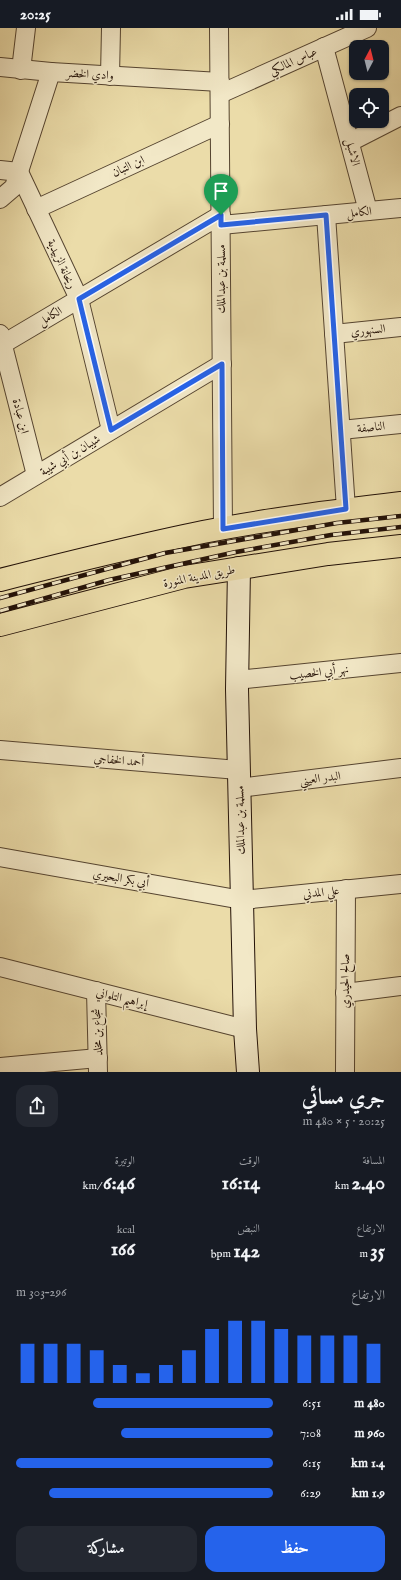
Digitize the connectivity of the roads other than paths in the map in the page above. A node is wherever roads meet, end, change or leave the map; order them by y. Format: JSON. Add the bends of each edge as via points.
{"nodes":[{"id":1,"x":26,"y":28,"type":"edge"},
{"id":2,"x":111,"y":28,"type":"edge"},
{"id":3,"x":220,"y":28,"type":"edge"},
{"id":4,"x":367,"y":28,"type":"edge"},
{"id":5,"x":324,"y":47,"type":"junction"},
{"id":6,"x":0,"y":67,"type":"edge"},
{"id":7,"x":21,"y":70,"type":"junction"},
{"id":8,"x":52,"y":72,"type":"junction"},
{"id":9,"x":110,"y":76,"type":"junction"},
{"id":10,"x":220,"y":88,"type":"junction"},
{"id":11,"x":401,"y":116,"type":"edge"},
{"id":12,"x":220,"y":124,"type":"junction"},
{"id":13,"x":350,"y":142,"type":"junction"},
{"id":14,"x":0,"y":170,"type":"edge"},
{"id":15,"x":19,"y":172,"type":"junction"},
{"id":16,"x":0,"y":199,"type":"edge"},
{"id":17,"x":401,"y":208,"type":"edge"},
{"id":18,"x":36,"y":209,"type":"junction"},
{"id":19,"x":368,"y":211,"type":"junction"},
{"id":20,"x":326,"y":215,"type":"junction"},
{"id":21,"x":221,"y":220,"type":"junction"},
{"id":22,"x":79,"y":299,"type":"junction"},
{"id":23,"x":401,"y":327,"type":"edge"},
{"id":24,"x":334,"y":334,"type":"junction"},
{"id":25,"x":1,"y":339,"type":"edge"},
{"id":26,"x":222,"y":364,"type":"junction"},
{"id":27,"x":6,"y":380,"type":"edge"},
{"id":28,"x":401,"y":424,"type":"edge"},
{"id":29,"x":111,"y":430,"type":"junction"},
{"id":30,"x":341,"y":430,"type":"junction"},
{"id":31,"x":36,"y":475,"type":"junction"},
{"id":32,"x":0,"y":497,"type":"edge"},
{"id":33,"x":401,"y":503,"type":"edge"},
{"id":34,"x":346,"y":509,"type":"junction"},
{"id":35,"x":223,"y":529,"type":"junction"},
{"id":36,"x":401,"y":546,"type":"edge"},
{"id":37,"x":239,"y":568,"type":"junction"},
{"id":38,"x":0,"y":580,"type":"edge"},
{"id":39,"x":0,"y":625,"type":"edge"},
{"id":40,"x":401,"y":663,"type":"edge"},
{"id":41,"x":237,"y":680,"type":"junction"},
{"id":42,"x":0,"y":750,"type":"edge"},
{"id":43,"x":401,"y":768,"type":"edge"},
{"id":44,"x":239,"y":779,"type":"junction"},
{"id":45,"x":0,"y":857,"type":"edge"},
{"id":46,"x":401,"y":884,"type":"edge"},
{"id":47,"x":346,"y":889,"type":"junction"},
{"id":48,"x":242,"y":900,"type":"junction"},
{"id":49,"x":0,"y":967,"type":"edge"},
{"id":50,"x":401,"y":986,"type":"edge"},
{"id":51,"x":96,"y":991,"type":"junction"},
{"id":52,"x":345,"y":993,"type":"junction"},
{"id":53,"x":244,"y":1029,"type":"junction"},
{"id":54,"x":98,"y":1065,"type":"edge"},
{"id":55,"x":0,"y":1067,"type":"edge"},
{"id":56,"x":248,"y":1072,"type":"edge"},
{"id":57,"x":345,"y":1072,"type":"edge"}],
"edges":[{"from":1,"to":7,"type":"street"},
{"from":2,"to":9,"type":"street"},
{"from":3,"to":10,"type":"street","name":"مسلمة بن عبدالملك"},
{"from":4,"to":5,"type":"street","name":"عباس المالكي"},
{"from":5,"to":10,"type":"street","name":"عباس المالكي"},
{"from":5,"to":13,"type":"street","name":"الاشبل"},
{"from":6,"to":7,"type":"street"},
{"from":7,"to":8,"type":"street"},
{"from":8,"to":9,"type":"street","name":"وادي الخضر"},
{"from":8,"to":15,"type":"street","name":"وادي الخضر"},
{"from":9,"to":10,"type":"street","name":"وادي الخضر"},
{"from":10,"to":12,"type":"street","name":"مسلمة بن عبدالملك"},
{"from":11,"to":13,"type":"street"},
{"from":12,"to":18,"type":"street","name":"ابن التبان"},
{"from":12,"to":21,"type":"street","name":"مسلمة بن عبدالملك"},
{"from":13,"to":19,"type":"street","name":"الاشبل"},
{"from":14,"to":15,"type":"street"},
{"from":15,"to":16,"type":"street","name":"وادي الخضر","via":[[14,187]]},
{"from":15,"to":18,"type":"street","name":"ريحانة الزبيدية"},
{"from":17,"to":19,"type":"street","name":"الكامل"},
{"from":18,"to":22,"type":"street","name":"ريحانة الزبيدية"},
{"from":19,"to":20,"type":"street","name":"الكامل"},
{"from":20,"to":21,"type":"street","name":"الكامل"},
{"from":20,"to":24,"type":"street"},
{"from":21,"to":22,"type":"street","name":"الكامل"},
{"from":21,"to":26,"type":"street","name":"مسلمة بن عبدالملك"},
{"from":22,"to":25,"type":"street","name":"الكامل"},
{"from":22,"to":29,"type":"street","name":"ريحانة الزبيدية"},
{"from":23,"to":24,"type":"street","name":"السنهوري"},
{"from":24,"to":30,"type":"street"},
{"from":25,"to":27,"type":"street","name":"ابن عبادة"},
{"from":26,"to":29,"type":"street","name":"شيبان بن أبي شيبة"},
{"from":26,"to":35,"type":"street","name":"مسلمة بن عبدالملك"},
{"from":27,"to":31,"type":"street","name":"ابن عبادة"},
{"from":28,"to":30,"type":"street","name":"الناصفة"},
{"from":29,"to":31,"type":"street","name":"شيبان بن أبي شيبة"},
{"from":30,"to":34,"type":"street"},
{"from":31,"to":32,"type":"street","name":"شيبان بن أبي شيبة"},
{"from":33,"to":34,"type":"main road"},
{"from":34,"to":35,"type":"main road"},
{"from":35,"to":38,"type":"main road"},
{"from":36,"to":37,"type":"main road","name":"طريق المدينة المنورة"},
{"from":37,"to":39,"type":"main road","name":"طريق المدينة المنورة","via":[[184,577]]},
{"from":37,"to":41,"type":"main road","name":"مسلمة بن عبدالملك"},
{"from":40,"to":41,"type":"street","name":"نهر أبي الخصيب"},
{"from":41,"to":44,"type":"main road","name":"مسلمة بن عبدالملك"},
{"from":42,"to":44,"type":"street","name":"أحمد الخفاجي"},
{"from":43,"to":44,"type":"street","name":"البدر العيني"},
{"from":44,"to":48,"type":"main road","name":"مسلمة بن عبدالملك"},
{"from":45,"to":48,"type":"street","name":"أبي بكر البحيري"},
{"from":46,"to":47,"type":"street","name":"علي المدني"},
{"from":47,"to":48,"type":"street","name":"علي المدني"},
{"from":47,"to":52,"type":"street","name":"صالح الحيدري"},
{"from":48,"to":53,"type":"main road","name":"مسلمة بن عبدالملك"},
{"from":49,"to":51,"type":"street","name":"إبراهيم التلواني"},
{"from":50,"to":52,"type":"street"},
{"from":51,"to":53,"type":"street","name":"إبراهيم التلواني"},
{"from":51,"to":54,"type":"street","name":"شجاع بن مخلد"},
{"from":52,"to":57,"type":"street","name":"صالح الحيدري"},
{"from":53,"to":56,"type":"main road","name":"مسلمة بن عبدالملك"},
{"from":54,"to":55,"type":"street"}]}
